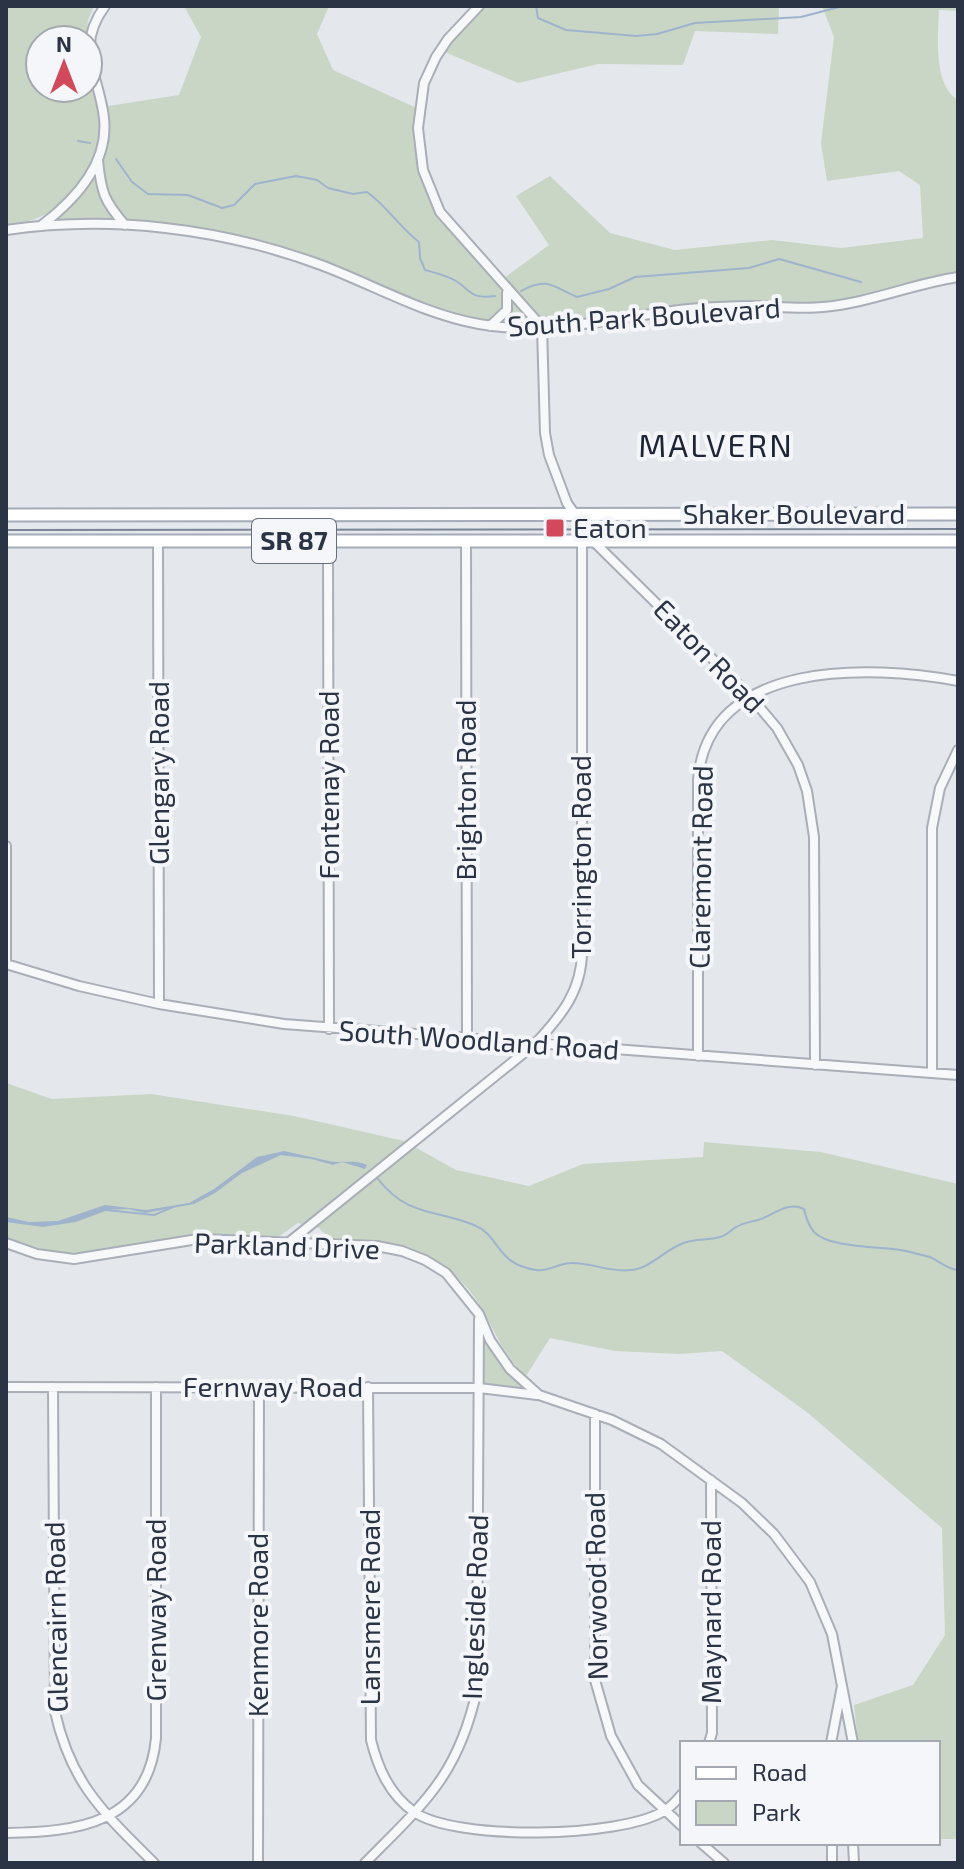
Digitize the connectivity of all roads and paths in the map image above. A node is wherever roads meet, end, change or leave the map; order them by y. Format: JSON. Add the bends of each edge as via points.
{"nodes":[{"id":1,"x":105,"y":6,"type":"edge"},
{"id":2,"x":479,"y":6,"type":"edge"},
{"id":3,"x":98,"y":159,"type":"junction"},
{"id":4,"x":125,"y":225,"type":"junction"},
{"id":5,"x":41,"y":226,"type":"junction"},
{"id":6,"x":6,"y":230,"type":"edge"},
{"id":7,"x":958,"y":277,"type":"edge"},
{"id":8,"x":506,"y":288,"type":"junction"},
{"id":9,"x":490,"y":326,"type":"junction"},
{"id":10,"x":542,"y":327,"type":"junction"},
{"id":11,"x":575,"y":514,"type":"junction"},
{"id":12,"x":958,"y":514,"type":"edge"},
{"id":13,"x":6,"y":515,"type":"edge"},
{"id":14,"x":582,"y":536,"type":"junction"},
{"id":15,"x":6,"y":541,"type":"edge"},
{"id":16,"x":158,"y":541,"type":"junction"},
{"id":17,"x":328,"y":541,"type":"junction"},
{"id":18,"x":466,"y":541,"type":"junction"},
{"id":19,"x":595,"y":541,"type":"junction"},
{"id":20,"x":958,"y":541,"type":"edge"},
{"id":21,"x":958,"y":681,"type":"edge"},
{"id":22,"x":750,"y":696,"type":"junction"},
{"id":23,"x":958,"y":750,"type":"edge"},
{"id":24,"x":6,"y":846,"type":"edge"},
{"id":25,"x":6,"y":964,"type":"edge"},
{"id":26,"x":159,"y":1004,"type":"junction"},
{"id":27,"x":329,"y":1029,"type":"junction"},
{"id":28,"x":467,"y":1038,"type":"junction"},
{"id":29,"x":535,"y":1044,"type":"junction"},
{"id":30,"x":698,"y":1056,"type":"junction"},
{"id":31,"x":815,"y":1065,"type":"junction"},
{"id":32,"x":932,"y":1073,"type":"junction"},
{"id":33,"x":958,"y":1075,"type":"edge"},
{"id":34,"x":6,"y":1243,"type":"edge"},
{"id":35,"x":288,"y":1243,"type":"junction"},
{"id":36,"x":479,"y":1314,"type":"junction"},
{"id":37,"x":259,"y":1386,"type":"junction"},
{"id":38,"x":6,"y":1387,"type":"edge"},
{"id":39,"x":53,"y":1387,"type":"junction"},
{"id":40,"x":156,"y":1387,"type":"junction"},
{"id":41,"x":368,"y":1387,"type":"junction"},
{"id":42,"x":479,"y":1388,"type":"junction"},
{"id":43,"x":539,"y":1395,"type":"junction"},
{"id":44,"x":595,"y":1414,"type":"junction"},
{"id":45,"x":711,"y":1480,"type":"junction"},
{"id":46,"x":842,"y":1686,"type":"junction"},
{"id":47,"x":710,"y":1741,"type":"edge"},
{"id":48,"x":831,"y":1741,"type":"edge"},
{"id":49,"x":853,"y":1741,"type":"edge"},
{"id":50,"x":680,"y":1796,"type":"edge"},
{"id":51,"x":664,"y":1811,"type":"junction"},
{"id":52,"x":415,"y":1813,"type":"junction"},
{"id":53,"x":109,"y":1818,"type":"junction"},
{"id":54,"x":680,"y":1824,"type":"edge"},
{"id":55,"x":6,"y":1833,"type":"edge"},
{"id":56,"x":703,"y":1845,"type":"edge"},
{"id":57,"x":154,"y":1863,"type":"edge"},
{"id":58,"x":258,"y":1863,"type":"edge"},
{"id":59,"x":365,"y":1863,"type":"edge"},
{"id":60,"x":724,"y":1863,"type":"edge"}],
"edges":[{"from":1,"to":3,"type":"street","via":[[89,43],[104,120]]},
{"from":2,"to":8,"type":"street","via":[[431,67],[419,109],[419,144],[440,212]]},
{"from":3,"to":4,"type":"street","via":[[100,191]]},
{"from":3,"to":5,"type":"street","via":[[79,193]]},
{"from":4,"to":5,"type":"street","name":"South Park Boulevard"},
{"from":4,"to":9,"type":"street","name":"South Park Boulevard","via":[[170,228],[267,248],[319,264],[423,309]]},
{"from":5,"to":6,"type":"street","name":"South Park Boulevard"},
{"from":7,"to":10,"type":"street","name":"South Park Boulevard","via":[[820,308],[715,307]]},
{"from":8,"to":9,"type":"street","via":[[507,310]]},
{"from":8,"to":10,"type":"street"},
{"from":9,"to":10,"type":"street","name":"South Park Boulevard"},
{"from":10,"to":11,"type":"street","via":[[545,433]]},
{"from":11,"to":12,"type":"main road","name":"Shaker Boulevard","number":"SR 87"},
{"from":11,"to":13,"type":"main road","name":"Shaker Boulevard","number":"SR 87"},
{"from":11,"to":14,"type":"street"},
{"from":14,"to":18,"type":"main road","name":"Shaker Boulevard","number":"SR 87"},
{"from":14,"to":19,"type":"main road","name":"Shaker Boulevard","number":"SR 87"},
{"from":14,"to":29,"type":"street","name":"Torrington Road","via":[[582,960],[566,1009]]},
{"from":15,"to":16,"type":"main road","name":"Shaker Boulevard","number":"SR 87"},
{"from":16,"to":17,"type":"main road","name":"Shaker Boulevard","number":"SR 87"},
{"from":16,"to":26,"type":"street","name":"Glengary Road"},
{"from":17,"to":18,"type":"main road","name":"Shaker Boulevard","number":"SR 87"},
{"from":17,"to":27,"type":"street","name":"Fontenay Road"},
{"from":18,"to":28,"type":"street","name":"Brighton Road"},
{"from":19,"to":20,"type":"main road","name":"Shaker Boulevard","number":"SR 87"},
{"from":19,"to":22,"type":"street","name":"Eaton Road"},
{"from":21,"to":22,"type":"street","via":[[898,674],[831,675],[785,681]]},
{"from":22,"to":30,"type":"street","name":"Claremont Road","via":[[712,734],[699,768]]},
{"from":22,"to":31,"type":"street","name":"Eaton Road","via":[[786,741],[811,807]]},
{"from":23,"to":32,"type":"street","via":[[940,788],[932,828]]},
{"from":24,"to":25,"type":"street"},
{"from":25,"to":26,"type":"street","name":"South Woodland Road"},
{"from":26,"to":27,"type":"street","name":"South Woodland Road"},
{"from":27,"to":28,"type":"street","name":"South Woodland Road"},
{"from":28,"to":29,"type":"street","name":"South Woodland Road"},
{"from":29,"to":30,"type":"street","name":"South Woodland Road"},
{"from":29,"to":35,"type":"street","name":"Torrington Road"},
{"from":30,"to":31,"type":"street","name":"South Woodland Road"},
{"from":31,"to":32,"type":"street","name":"South Woodland Road"},
{"from":32,"to":33,"type":"street","name":"South Woodland Road"},
{"from":34,"to":35,"type":"street","name":"Parkland Drive","via":[[74,1259],[198,1239]]},
{"from":35,"to":36,"type":"street","name":"Parkland Drive","via":[[402,1251],[446,1273]]},
{"from":36,"to":42,"type":"street","name":"Ingleside Road"},
{"from":36,"to":43,"type":"street","name":"Parkland Drive","via":[[510,1369]]},
{"from":37,"to":40,"type":"street","name":"Fernway Road"},
{"from":37,"to":41,"type":"street","name":"Fernway Road"},
{"from":37,"to":58,"type":"street","name":"Kenmore Road"},
{"from":38,"to":39,"type":"street","name":"Fernway Road"},
{"from":39,"to":40,"type":"street","name":"Fernway Road"},
{"from":39,"to":53,"type":"street","name":"Glencairn Road","via":[[55,1712],[74,1772]]},
{"from":40,"to":53,"type":"street","name":"Grenway Road","via":[[155,1751],[139,1789]]},
{"from":41,"to":42,"type":"street","name":"Fernway Road"},
{"from":41,"to":52,"type":"street","name":"Lansmere Road","via":[[371,1740],[383,1777]]},
{"from":42,"to":43,"type":"street","name":"Fernway Road"},
{"from":42,"to":52,"type":"street","name":"Ingleside Road","via":[[477,1690],[459,1749]]},
{"from":43,"to":44,"type":"street","name":"Parkland Drive"},
{"from":44,"to":45,"type":"street","name":"Parkland Drive","via":[[661,1444]]},
{"from":44,"to":51,"type":"street","name":"Norwood Road","via":[[595,1680],[623,1760]]},
{"from":45,"to":46,"type":"street","name":"Parkland Drive","via":[[766,1526],[810,1582],[832,1634]]},
{"from":45,"to":47,"type":"street","name":"Maynard Road"},
{"from":46,"to":48,"type":"street","name":"Parkland Drive"},
{"from":46,"to":49,"type":"street","name":"Parkland Drive"},
{"from":50,"to":51,"type":"street"},
{"from":51,"to":52,"type":"street","via":[[600,1830],[561,1833],[484,1829]]},
{"from":51,"to":54,"type":"street","name":"Norwood Road"},
{"from":52,"to":59,"type":"street","name":"Ingleside Road"},
{"from":53,"to":55,"type":"street","via":[[79,1827]]},
{"from":53,"to":57,"type":"street","name":"Glencairn Road"},
{"from":56,"to":60,"type":"street"}]}
